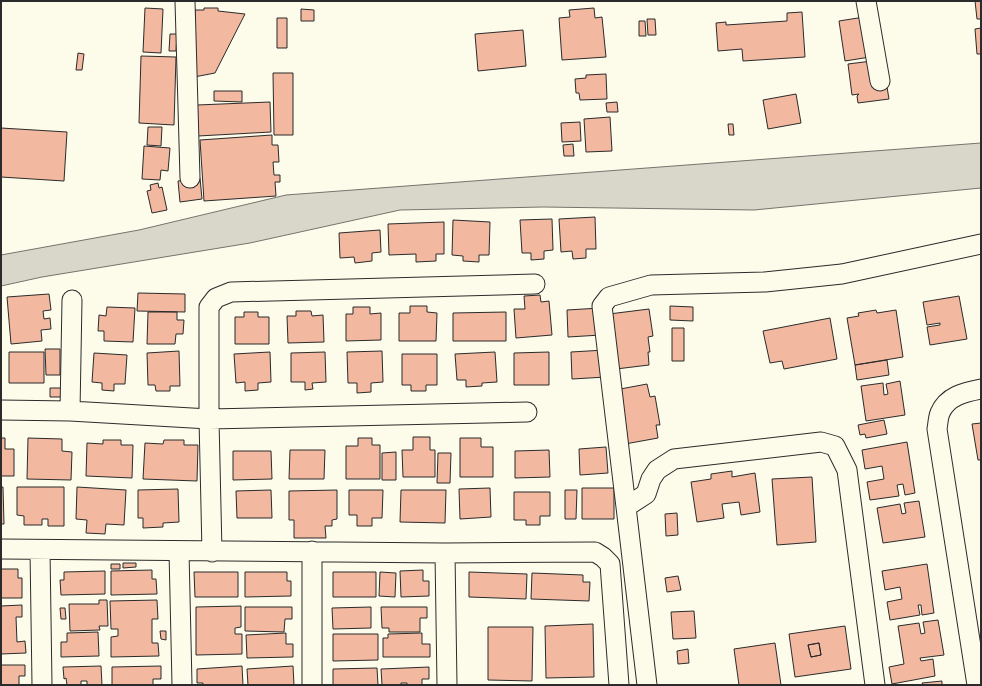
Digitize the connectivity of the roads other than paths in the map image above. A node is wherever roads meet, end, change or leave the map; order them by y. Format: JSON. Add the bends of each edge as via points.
{"nodes":[{"id":1,"x":185,"y":1,"type":"edge"},
{"id":2,"x":866,"y":1,"type":"edge"},
{"id":3,"x":880,"y":81,"type":"dead end"},
{"id":4,"x":190,"y":178,"type":"dead end"},
{"id":5,"x":981,"y":244,"type":"edge"},
{"id":6,"x":535,"y":284,"type":"dead end"},
{"id":7,"x":72,"y":300,"type":"dead end"},
{"id":8,"x":981,"y":389,"type":"edge"},
{"id":9,"x":1,"y":410,"type":"edge"},
{"id":10,"x":70,"y":411,"type":"junction"},
{"id":11,"x":527,"y":412,"type":"dead end"},
{"id":12,"x":209,"y":419,"type":"junction"},
{"id":13,"x":626,"y":507,"type":"junction"},
{"id":14,"x":1,"y":549,"type":"edge"},
{"id":15,"x":40,"y":550,"type":"junction"},
{"id":16,"x":179,"y":551,"type":"junction"},
{"id":17,"x":312,"y":551,"type":"junction"},
{"id":18,"x":212,"y":552,"type":"junction"},
{"id":19,"x":445,"y":553,"type":"junction"},
{"id":20,"x":42,"y":685,"type":"edge"},
{"id":21,"x":182,"y":685,"type":"edge"},
{"id":22,"x":312,"y":685,"type":"edge"},
{"id":23,"x":447,"y":685,"type":"edge"},
{"id":24,"x":619,"y":685,"type":"edge"},
{"id":25,"x":647,"y":685,"type":"edge"},
{"id":26,"x":875,"y":685,"type":"edge"},
{"id":27,"x":977,"y":685,"type":"edge"}],
"edges":[{"from":1,"to":4,"type":"street"},
{"from":2,"to":3,"type":"street"},
{"from":5,"to":13,"type":"street","via":[[842,274],[765,282],[651,286],[609,297],[602,306]]},
{"from":6,"to":12,"type":"street","via":[[231,292],[216,298],[210,307]]},
{"from":7,"to":10,"type":"street"},
{"from":8,"to":27,"type":"street","via":[[961,393],[948,402],[940,413],[937,429]]},
{"from":9,"to":10,"type":"street"},
{"from":10,"to":12,"type":"street"},
{"from":11,"to":12,"type":"street"},
{"from":12,"to":18,"type":"street"},
{"from":13,"to":25,"type":"street"},
{"from":13,"to":26,"type":"street","via":[[646,494],[657,470],[674,459],[821,442],[835,446],[847,470]]},
{"from":14,"to":15,"type":"street"},
{"from":15,"to":16,"type":"street"},
{"from":15,"to":20,"type":"street"},
{"from":16,"to":18,"type":"street"},
{"from":16,"to":21,"type":"street"},
{"from":17,"to":18,"type":"street"},
{"from":17,"to":19,"type":"street"},
{"from":17,"to":22,"type":"street"},
{"from":19,"to":23,"type":"street"},
{"from":19,"to":24,"type":"street","via":[[595,552],[604,557],[610,564]]}]}
